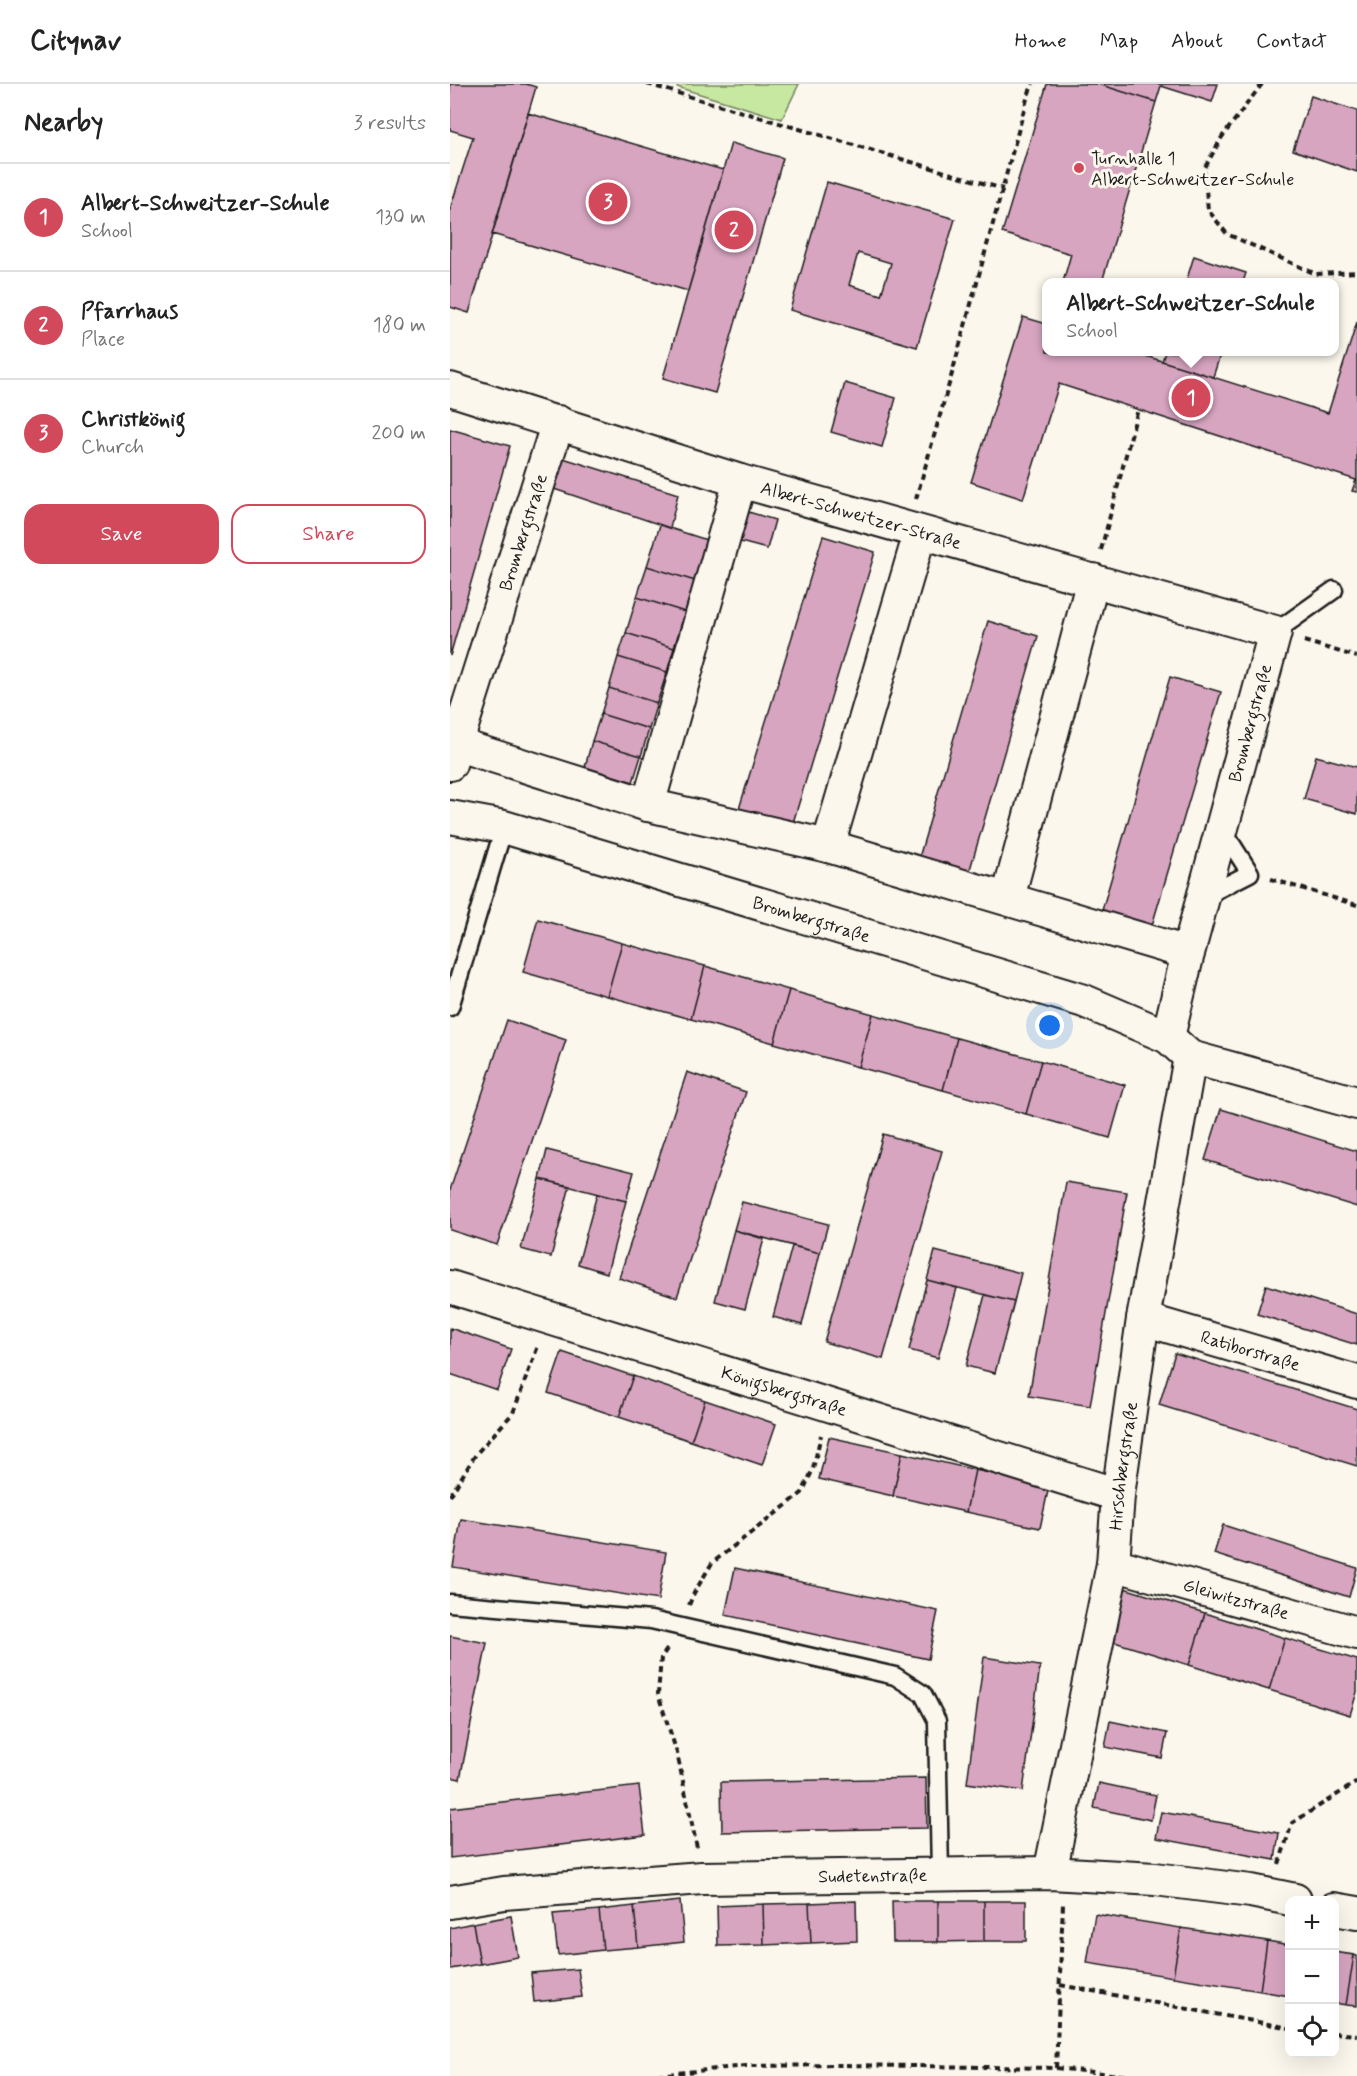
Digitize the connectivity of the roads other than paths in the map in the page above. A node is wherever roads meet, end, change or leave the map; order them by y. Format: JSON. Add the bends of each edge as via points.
{"nodes":[{"id":1,"x":450,"y":390,"type":"edge"},
{"id":2,"x":558,"y":422,"type":"junction"},
{"id":3,"x":740,"y":481,"type":"junction"},
{"id":4,"x":913,"y":531,"type":"junction"},
{"id":5,"x":1093,"y":580,"type":"junction"},
{"id":6,"x":1334,"y":590,"type":"dead end"},
{"id":7,"x":1275,"y":632,"type":"junction"},
{"id":8,"x":452,"y":754,"type":"edge"},
{"id":9,"x":648,"y":805,"type":"junction"},
{"id":10,"x":450,"y":817,"type":"edge"},
{"id":11,"x":504,"y":827,"type":"junction"},
{"id":12,"x":1222,"y":828,"type":"junction"},
{"id":13,"x":828,"y":846,"type":"junction"},
{"id":14,"x":1203,"y":897,"type":"junction"},
{"id":15,"x":1008,"y":898,"type":"junction"},
{"id":16,"x":1188,"y":953,"type":"junction"},
{"id":17,"x":450,"y":1007,"type":"edge"},
{"id":18,"x":1179,"y":1047,"type":"junction"},
{"id":19,"x":1357,"y":1103,"type":"edge"},
{"id":20,"x":450,"y":1287,"type":"edge"},
{"id":21,"x":1143,"y":1319,"type":"junction"},
{"id":22,"x":1357,"y":1382,"type":"edge"},
{"id":23,"x":1118,"y":1495,"type":"junction"},
{"id":24,"x":1113,"y":1564,"type":"junction"},
{"id":25,"x":450,"y":1603,"type":"edge"},
{"id":26,"x":1357,"y":1634,"type":"edge"},
{"id":27,"x":1058,"y":1873,"type":"junction"},
{"id":28,"x":940,"y":1875,"type":"junction"},
{"id":29,"x":1283,"y":1898,"type":"edge"},
{"id":30,"x":450,"y":1902,"type":"edge"},
{"id":31,"x":1339,"y":1910,"type":"edge"},
{"id":32,"x":1357,"y":1913,"type":"edge"}],
"edges":[{"from":1,"to":2,"type":"street","name":"Albert-Schweitzer-Straße"},
{"from":2,"to":3,"type":"street","name":"Albert-Schweitzer-Straße"},
{"from":2,"to":8,"type":"street","name":"Brombergstraße"},
{"from":3,"to":4,"type":"street","name":"Albert-Schweitzer-Straße"},
{"from":3,"to":9,"type":"street"},
{"from":4,"to":5,"type":"street","name":"Albert-Schweitzer-Straße"},
{"from":4,"to":13,"type":"street"},
{"from":5,"to":7,"type":"street","name":"Albert-Schweitzer-Straße"},
{"from":5,"to":15,"type":"street"},
{"from":6,"to":7,"type":"lane"},
{"from":7,"to":12,"type":"street","name":"Brombergstraße"},
{"from":8,"to":9,"type":"street","name":"Brombergstraße"},
{"from":9,"to":13,"type":"street","name":"Brombergstraße"},
{"from":10,"to":11,"type":"street","name":"Brombergstraße"},
{"from":11,"to":17,"type":"lane"},
{"from":11,"to":18,"type":"street","name":"Brombergstraße","via":[[1084,1001]]},
{"from":12,"to":14,"type":"street","name":"Brombergstraße"},
{"from":12,"to":14,"type":"lane","via":[[1250,873]]},
{"from":13,"to":15,"type":"street","name":"Brombergstraße"},
{"from":14,"to":16,"type":"street","name":"Brombergstraße"},
{"from":15,"to":16,"type":"street","name":"Brombergstraße"},
{"from":16,"to":18,"type":"street","name":"Brombergstraße"},
{"from":18,"to":19,"type":"street","name":"Brombergstraße"},
{"from":18,"to":21,"type":"street","name":"Hirschbergstraße"},
{"from":20,"to":23,"type":"street","name":"Königsbergstraße"},
{"from":21,"to":22,"type":"street","name":"Ratiborstraße"},
{"from":21,"to":23,"type":"street","name":"Hirschbergstraße"},
{"from":23,"to":24,"type":"street","name":"Hirschbergstraße"},
{"from":24,"to":26,"type":"street","name":"Gleiwitzstraße"},
{"from":24,"to":27,"type":"street","name":"Hirschbergstraße"},
{"from":25,"to":28,"type":"lane","via":[[651,1620],[895,1676],[924,1694],[937,1721]]},
{"from":27,"to":28,"type":"street","name":"Sudetenstraße"},
{"from":27,"to":29,"type":"street","name":"Sudetenstraße","via":[[1155,1880]]},
{"from":28,"to":30,"type":"street","name":"Sudetenstraße","via":[[702,1878],[504,1893]]},
{"from":31,"to":32,"type":"street"}]}
